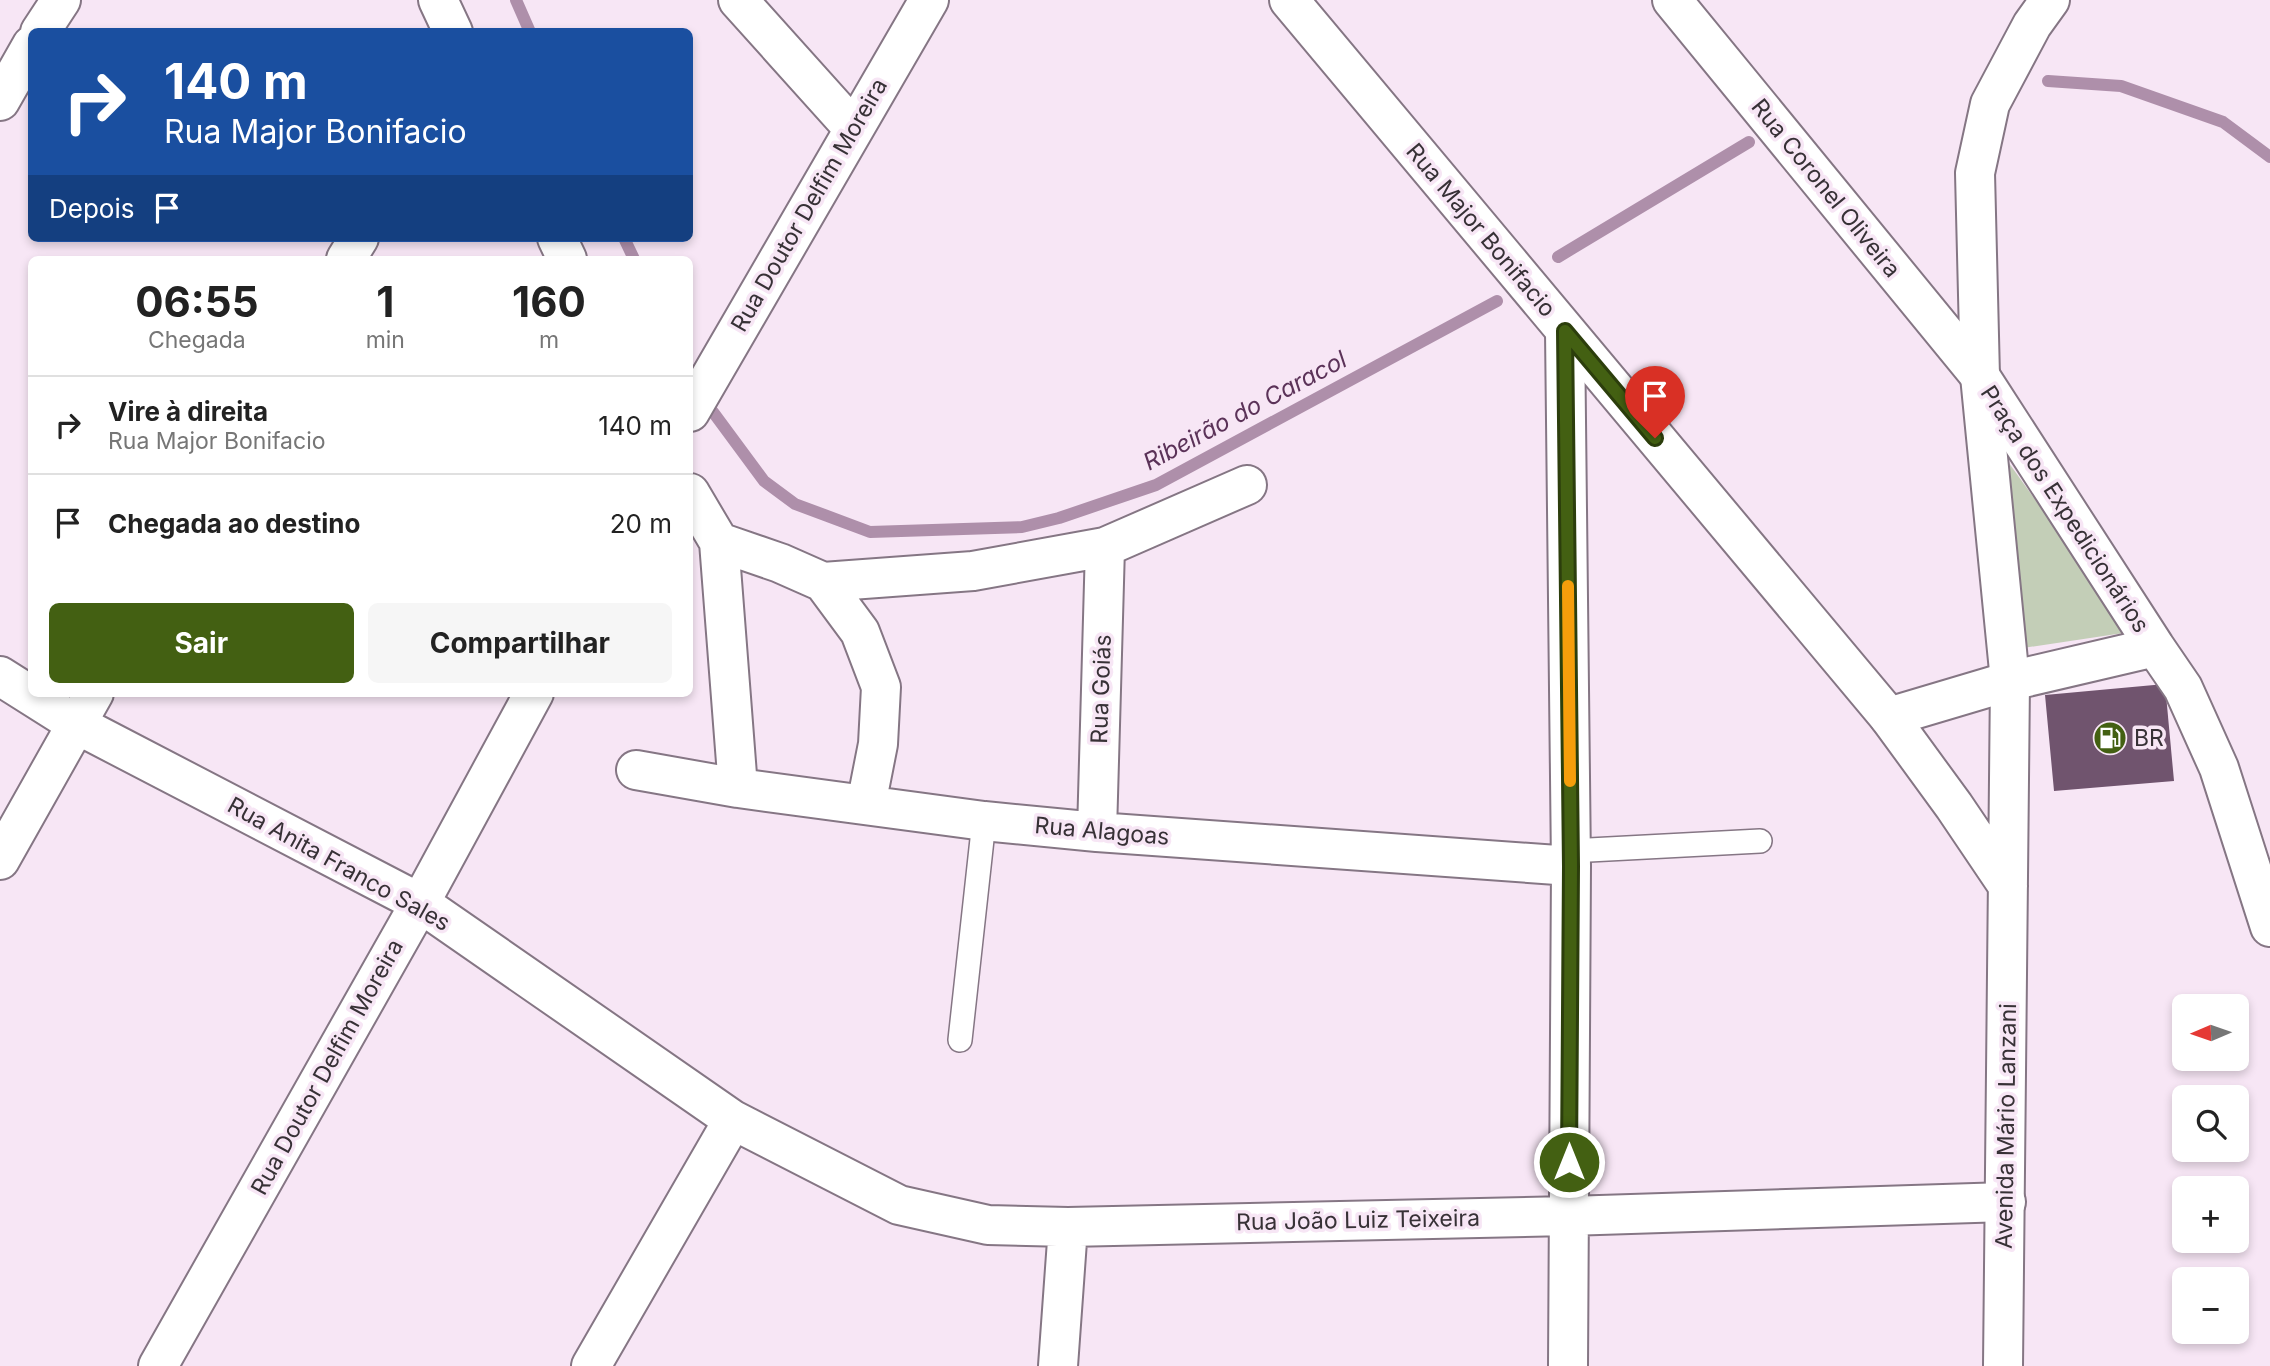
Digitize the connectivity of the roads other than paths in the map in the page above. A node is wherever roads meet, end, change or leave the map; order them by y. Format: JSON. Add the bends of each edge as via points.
{"nodes":[{"id":1,"x":61,"y":0,"type":"edge"},
{"id":2,"x":438,"y":0,"type":"edge"},
{"id":3,"x":738,"y":0,"type":"edge"},
{"id":4,"x":929,"y":0,"type":"edge"},
{"id":5,"x":1289,"y":0,"type":"edge"},
{"id":6,"x":1672,"y":0,"type":"edge"},
{"id":7,"x":2050,"y":0,"type":"edge"},
{"id":8,"x":43,"y":28,"type":"edge"},
{"id":9,"x":451,"y":28,"type":"edge"},
{"id":10,"x":28,"y":52,"type":"edge"},
{"id":11,"x":0,"y":101,"type":"edge"},
{"id":12,"x":853,"y":128,"type":"junction"},
{"id":13,"x":1565,"y":331,"type":"junction"},
{"id":14,"x":1980,"y":376,"type":"junction"},
{"id":15,"x":693,"y":407,"type":"edge"},
{"id":16,"x":1247,"y":485,"type":"dead end"},
{"id":17,"x":693,"y":499,"type":"edge"},
{"id":18,"x":719,"y":542,"type":"junction"},
{"id":19,"x":1105,"y":547,"type":"junction"},
{"id":20,"x":823,"y":582,"type":"junction"},
{"id":21,"x":2155,"y":647,"type":"junction"},
{"id":22,"x":0,"y":676,"type":"edge"},
{"id":23,"x":2010,"y":681,"type":"junction"},
{"id":24,"x":28,"y":687,"type":"edge"},
{"id":25,"x":56,"y":697,"type":"edge"},
{"id":26,"x":532,"y":697,"type":"edge"},
{"id":27,"x":85,"y":708,"type":"edge"},
{"id":28,"x":1889,"y":717,"type":"junction"},
{"id":29,"x":636,"y":771,"type":"dead end"},
{"id":30,"x":738,"y":788,"type":"junction"},
{"id":31,"x":866,"y":805,"type":"junction"},
{"id":32,"x":984,"y":821,"type":"junction"},
{"id":33,"x":1097,"y":832,"type":"junction"},
{"id":34,"x":1760,"y":841,"type":"dead end"},
{"id":35,"x":1571,"y":858,"type":"junction"},
{"id":36,"x":0,"y":860,"type":"edge"},
{"id":37,"x":2008,"y":886,"type":"junction"},
{"id":38,"x":420,"y":903,"type":"junction"},
{"id":39,"x":2270,"y":927,"type":"edge"},
{"id":40,"x":960,"y":1040,"type":"dead end"},
{"id":41,"x":733,"y":1120,"type":"junction"},
{"id":42,"x":2006,"y":1202,"type":"junction"},
{"id":43,"x":1568,"y":1216,"type":"junction"},
{"id":44,"x":1068,"y":1227,"type":"junction"},
{"id":45,"x":604,"y":1362,"type":"edge"},
{"id":46,"x":158,"y":1366,"type":"edge"},
{"id":47,"x":1058,"y":1366,"type":"edge"},
{"id":48,"x":1568,"y":1366,"type":"edge"},
{"id":49,"x":2003,"y":1366,"type":"edge"}],
"edges":[{"from":1,"to":8,"type":"street"},
{"from":2,"to":9,"type":"street"},
{"from":3,"to":12,"type":"street"},
{"from":4,"to":12,"type":"street","name":"Rua Doutor Delfim Moreira"},
{"from":5,"to":13,"type":"street","name":"Rua Major Bonifacio"},
{"from":6,"to":14,"type":"street","name":"Rua Coronel Oliveira"},
{"from":7,"to":14,"type":"street","via":[[1990,104],[1975,173]]},
{"from":10,"to":11,"type":"street"},
{"from":12,"to":15,"type":"street","name":"Rua Doutor Delfim Moreira"},
{"from":13,"to":28,"type":"street","name":"Rua Major Bonifacio"},
{"from":13,"to":35,"type":"street"},
{"from":14,"to":21,"type":"street","name":"Praça dos Expedicionários"},
{"from":14,"to":23,"type":"street","name":"Praça dos Expedicionários"},
{"from":16,"to":19,"type":"street"},
{"from":17,"to":18,"type":"street"},
{"from":18,"to":20,"type":"street"},
{"from":18,"to":30,"type":"street"},
{"from":19,"to":20,"type":"street","via":[[974,571]]},
{"from":19,"to":33,"type":"street","name":"Rua Goiás"},
{"from":20,"to":31,"type":"street","via":[[860,632],[881,687],[878,744]]},
{"from":21,"to":23,"type":"street","name":"Praça dos Expedicionários"},
{"from":21,"to":39,"type":"street","via":[[2183,688],[2219,768]]},
{"from":22,"to":24,"type":"street","name":"Rua Anita Franco Sales"},
{"from":23,"to":28,"type":"street"},
{"from":23,"to":37,"type":"street","name":"Avenida Mário Lanzani"},
{"from":25,"to":27,"type":"street","name":"Rua Anita Franco Sales"},
{"from":26,"to":38,"type":"street","name":"Rua Doutor Delfim Moreira"},
{"from":27,"to":36,"type":"street"},
{"from":27,"to":38,"type":"street","name":"Rua Anita Franco Sales"},
{"from":28,"to":37,"type":"street","name":"Rua Major Bonifacio"},
{"from":29,"to":30,"type":"street","name":"Rua Alagoas"},
{"from":30,"to":31,"type":"street","name":"Rua Alagoas"},
{"from":31,"to":32,"type":"street","name":"Rua Alagoas"},
{"from":32,"to":33,"type":"street","name":"Rua Alagoas"},
{"from":32,"to":40,"type":"lane"},
{"from":33,"to":35,"type":"street","name":"Rua Alagoas"},
{"from":34,"to":35,"type":"lane"},
{"from":35,"to":43,"type":"street"},
{"from":37,"to":42,"type":"street","name":"Avenida Mário Lanzani"},
{"from":38,"to":41,"type":"street","name":"Rua Anita Franco Sales"},
{"from":38,"to":46,"type":"street","name":"Rua Doutor Delfim Moreira"},
{"from":41,"to":44,"type":"street","name":"Rua João Luiz Teixeira","via":[[898,1205],[988,1225]]},
{"from":41,"to":45,"type":"street"},
{"from":42,"to":43,"type":"street","name":"Rua João Luiz Teixeira"},
{"from":42,"to":49,"type":"street","name":"Avenida Mário Lanzani"},
{"from":43,"to":44,"type":"street","name":"Rua João Luiz Teixeira"},
{"from":43,"to":48,"type":"street"},
{"from":44,"to":47,"type":"street"}]}
